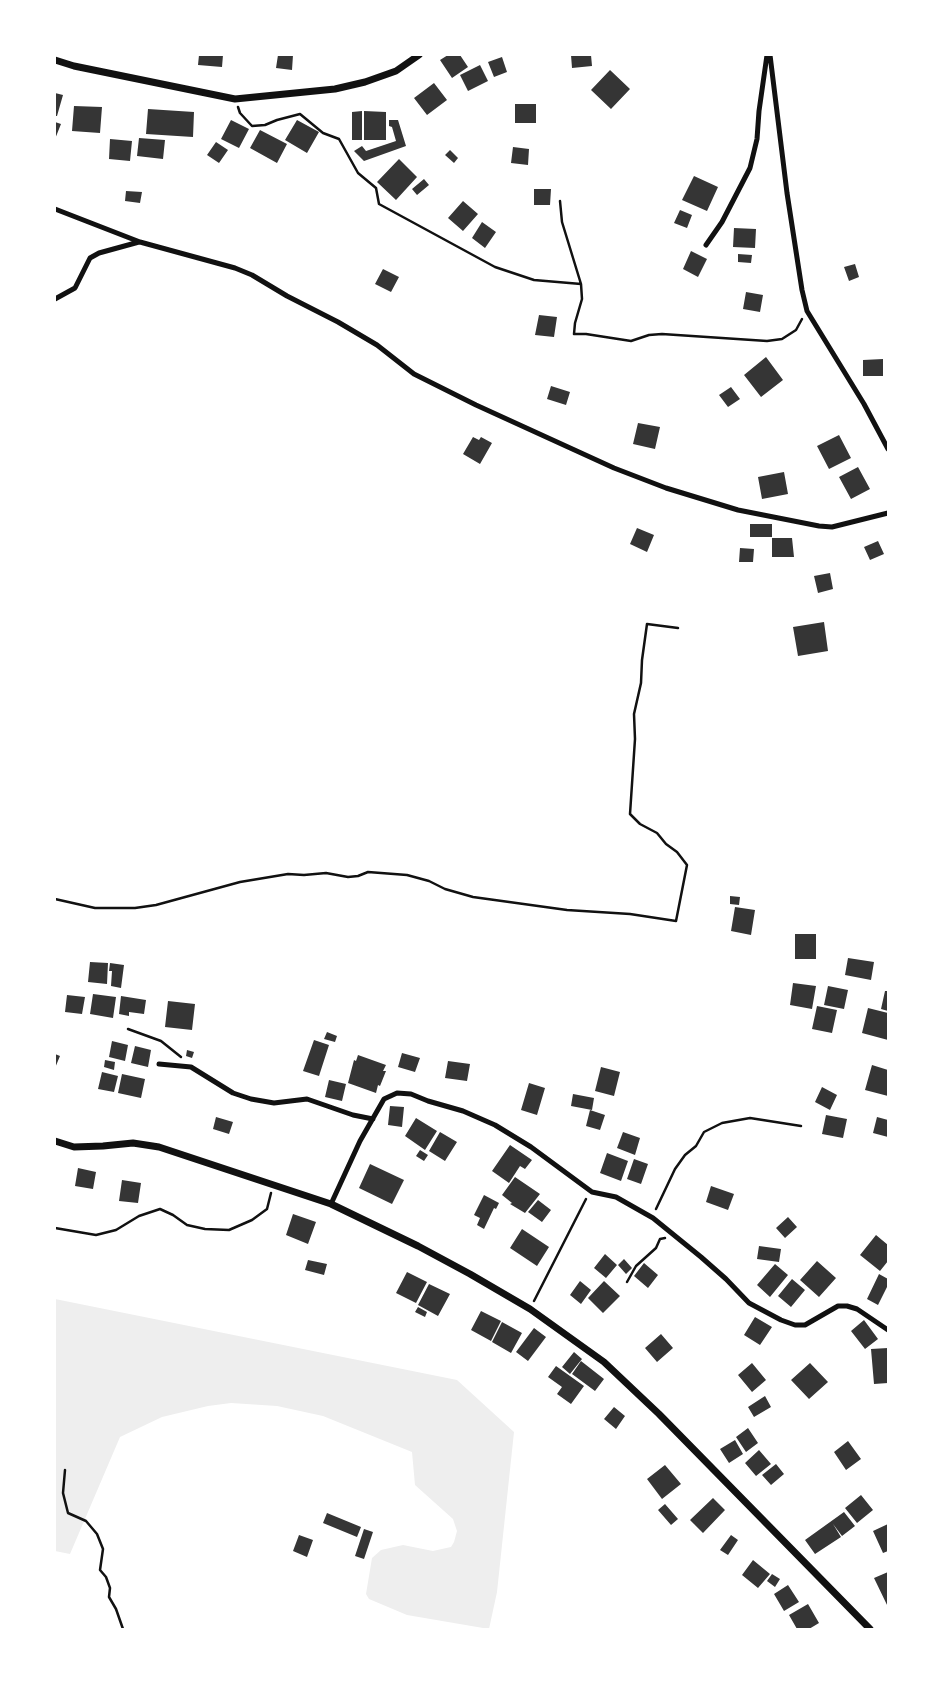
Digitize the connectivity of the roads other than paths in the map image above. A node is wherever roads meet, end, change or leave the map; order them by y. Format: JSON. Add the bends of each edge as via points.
{"nodes":[{"id":1,"x":419,"y":55,"type":"edge"},
{"id":2,"x":768,"y":55,"type":"edge"},
{"id":3,"x":55,"y":60,"type":"edge"},
{"id":4,"x":55,"y":209,"type":"edge"},
{"id":5,"x":140,"y":242,"type":"junction"},
{"id":6,"x":706,"y":246,"type":"dead end"},
{"id":7,"x":55,"y":299,"type":"edge"},
{"id":8,"x":888,"y":449,"type":"edge"},
{"id":9,"x":888,"y":513,"type":"edge"},
{"id":10,"x":158,"y":1064,"type":"dead end"},
{"id":11,"x":373,"y":1120,"type":"junction"},
{"id":12,"x":55,"y":1141,"type":"edge"},
{"id":13,"x":331,"y":1204,"type":"junction"},
{"id":14,"x":888,"y":1330,"type":"edge"},
{"id":15,"x":870,"y":1629,"type":"edge"}],
"edges":[{"from":1,"to":3,"type":"street","via":[[396,71],[365,82],[335,89],[235,99]]},
{"from":2,"to":6,"type":"street","via":[[750,168]]},
{"from":2,"to":8,"type":"street","via":[[807,311]]},
{"from":4,"to":5,"type":"street"},
{"from":5,"to":7,"type":"street","via":[[90,258],[75,288]]},
{"from":5,"to":9,"type":"street","via":[[252,275],[377,345],[414,374],[547,438],[666,488],[738,510],[820,526]]},
{"from":10,"to":11,"type":"street","via":[[191,1067],[233,1093],[251,1099],[274,1102],[307,1099]]},
{"from":11,"to":13,"type":"street"},
{"from":11,"to":14,"type":"street","via":[[384,1099],[397,1093],[411,1094],[463,1111],[531,1147],[592,1192],[616,1197],[653,1218],[726,1279],[749,1303],[781,1320],[795,1325],[805,1324],[838,1306],[847,1306]]},
{"from":12,"to":13,"type":"street","via":[[74,1147],[133,1143],[159,1148]]},
{"from":13,"to":15,"type":"street","via":[[470,1274],[530,1309],[604,1362]]}]}
